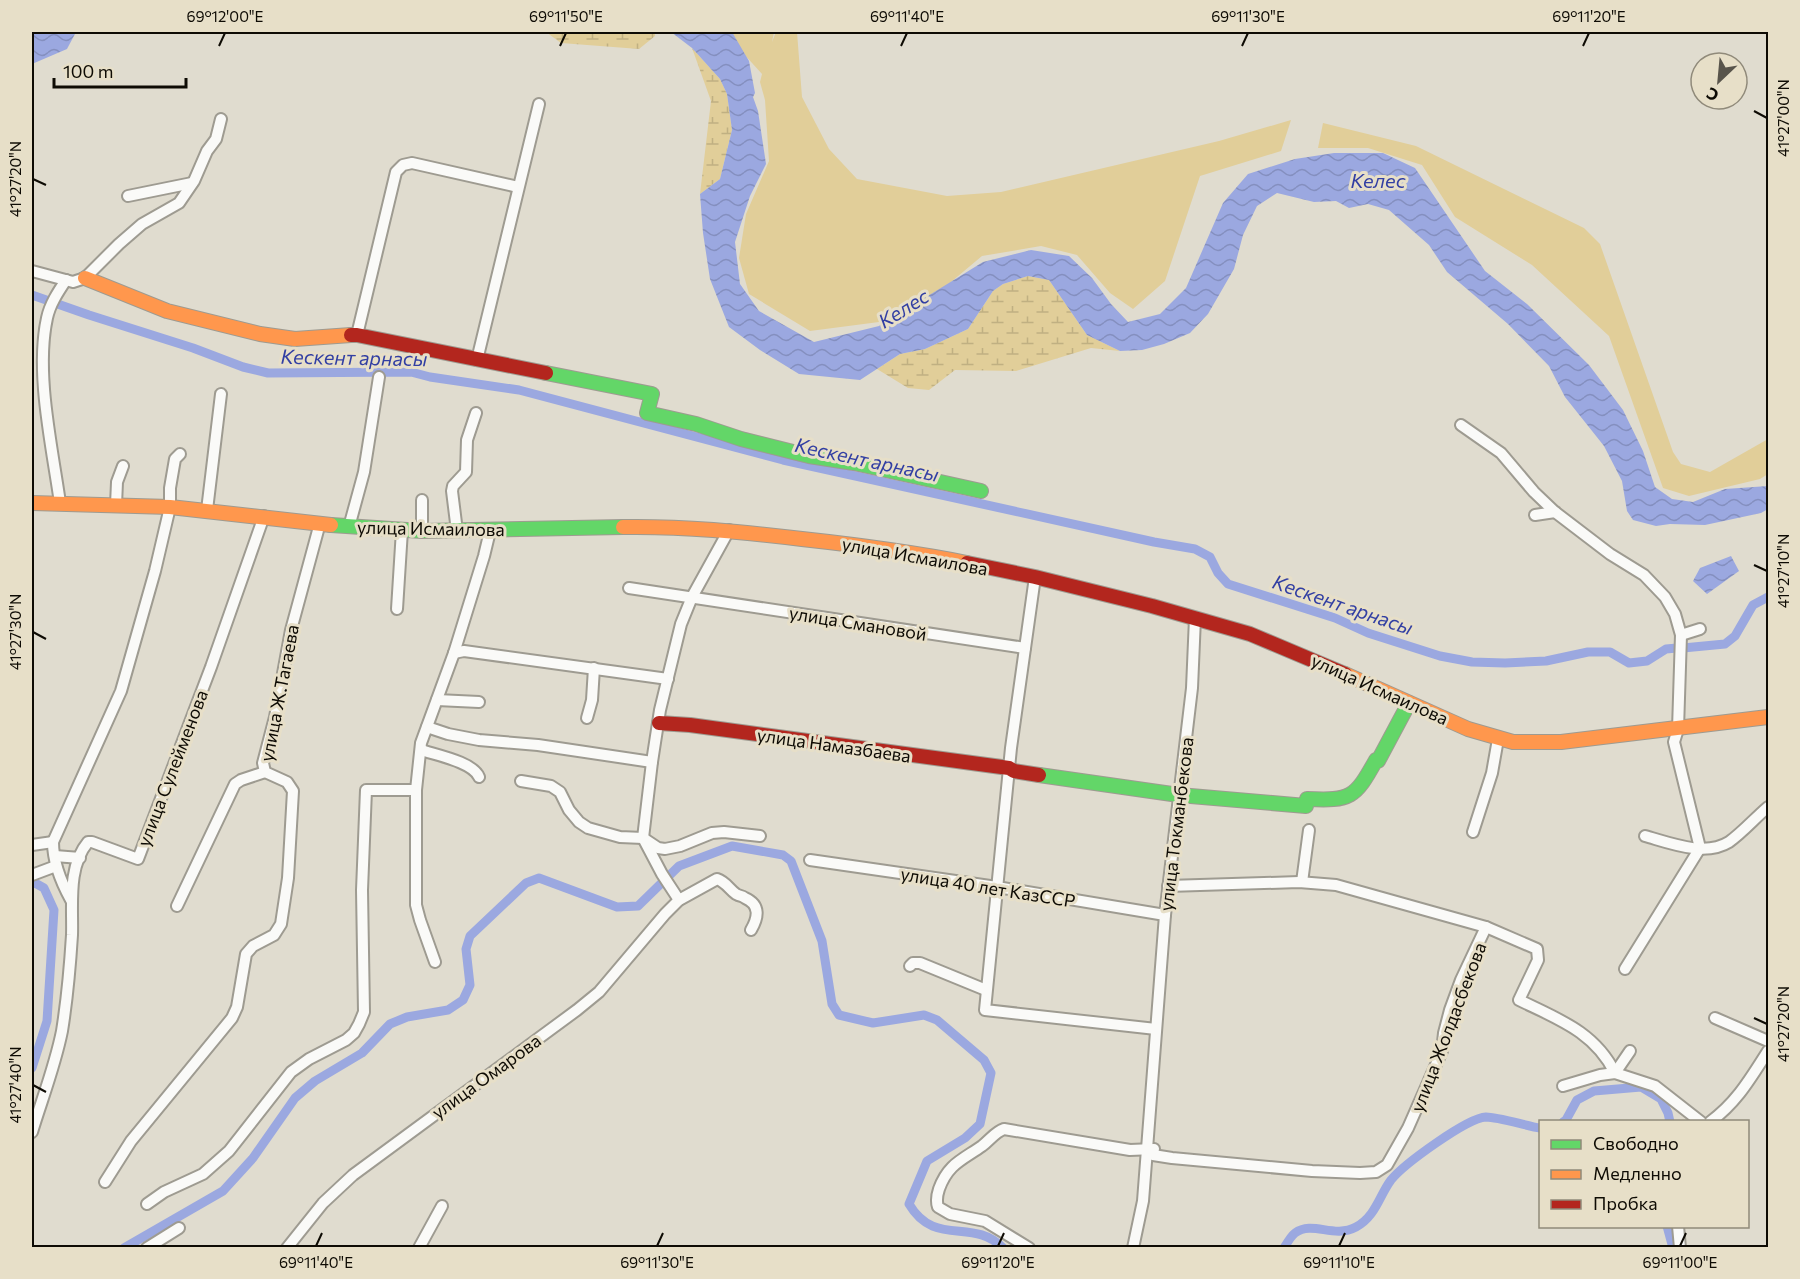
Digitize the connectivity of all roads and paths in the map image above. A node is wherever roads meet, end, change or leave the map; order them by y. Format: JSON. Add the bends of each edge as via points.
{"nodes":[{"id":1,"x":539,"y":104,"type":"dead end"},
{"id":2,"x":221,"y":118,"type":"dead end"},
{"id":3,"x":192,"y":183,"type":"junction"},
{"id":4,"x":518,"y":187,"type":"junction"},
{"id":5,"x":128,"y":196,"type":"dead end"},
{"id":6,"x":32,"y":271,"type":"edge"},
{"id":7,"x":85,"y":278,"type":"junction"},
{"id":8,"x":66,"y":280,"type":"junction"},
{"id":9,"x":357,"y":335,"type":"junction"},
{"id":10,"x":477,"y":360,"type":"junction"},
{"id":11,"x":379,"y":377,"type":"dead end"},
{"id":12,"x":221,"y":394,"type":"dead end"},
{"id":13,"x":476,"y":413,"type":"dead end"},
{"id":14,"x":1461,"y":425,"type":"dead end"},
{"id":15,"x":180,"y":454,"type":"dead end"},
{"id":16,"x":123,"y":466,"type":"dead end"},
{"id":17,"x":981,"y":491,"type":"dead end"},
{"id":18,"x":422,"y":500,"type":"dead end"},
{"id":19,"x":32,"y":503,"type":"edge"},
{"id":20,"x":60,"y":503,"type":"junction"},
{"id":21,"x":116,"y":505,"type":"junction"},
{"id":22,"x":170,"y":507,"type":"junction"},
{"id":23,"x":207,"y":510,"type":"junction"},
{"id":24,"x":1555,"y":512,"type":"junction"},
{"id":25,"x":1534,"y":515,"type":"dead end"},
{"id":26,"x":264,"y":516,"type":"junction"},
{"id":27,"x":320,"y":523,"type":"junction"},
{"id":28,"x":349,"y":527,"type":"junction"},
{"id":29,"x":402,"y":530,"type":"junction"},
{"id":30,"x":729,"y":530,"type":"junction"},
{"id":31,"x":422,"y":531,"type":"junction"},
{"id":32,"x":457,"y":531,"type":"junction"},
{"id":33,"x":490,"y":531,"type":"junction"},
{"id":34,"x":1035,"y":578,"type":"junction"},
{"id":35,"x":629,"y":588,"type":"dead end"},
{"id":36,"x":692,"y":597,"type":"junction"},
{"id":37,"x":397,"y":609,"type":"dead end"},
{"id":38,"x":1195,"y":618,"type":"junction"},
{"id":39,"x":1700,"y":629,"type":"dead end"},
{"id":40,"x":1681,"y":635,"type":"junction"},
{"id":41,"x":1025,"y":648,"type":"junction"},
{"id":42,"x":454,"y":653,"type":"junction"},
{"id":43,"x":594,"y":668,"type":"junction"},
{"id":44,"x":668,"y":679,"type":"junction"},
{"id":45,"x":437,"y":700,"type":"junction"},
{"id":46,"x":479,"y":702,"type":"dead end"},
{"id":47,"x":1409,"y":703,"type":"junction"},
{"id":48,"x":1768,"y":717,"type":"edge"},
{"id":49,"x":587,"y":718,"type":"dead end"},
{"id":50,"x":659,"y":723,"type":"junction"},
{"id":51,"x":427,"y":727,"type":"junction"},
{"id":52,"x":1678,"y":729,"type":"junction"},
{"id":53,"x":1498,"y":740,"type":"junction"},
{"id":54,"x":421,"y":750,"type":"junction"},
{"id":55,"x":652,"y":762,"type":"junction"},
{"id":56,"x":1009,"y":768,"type":"junction"},
{"id":57,"x":265,"y":772,"type":"junction"},
{"id":58,"x":479,"y":777,"type":"dead end"},
{"id":59,"x":521,"y":781,"type":"dead end"},
{"id":60,"x":66,"y":788,"type":"dead end"},
{"id":61,"x":78,"y":789,"type":"junction"},
{"id":62,"x":416,"y":790,"type":"junction"},
{"id":63,"x":1179,"y":795,"type":"junction"},
{"id":64,"x":1768,"y":807,"type":"edge"},
{"id":65,"x":1309,"y":830,"type":"dead end"},
{"id":66,"x":1473,"y":832,"type":"dead end"},
{"id":67,"x":760,"y":836,"type":"dead end"},
{"id":68,"x":1646,"y":836,"type":"dead end"},
{"id":69,"x":643,"y":838,"type":"junction"},
{"id":70,"x":53,"y":842,"type":"junction"},
{"id":71,"x":32,"y":845,"type":"edge"},
{"id":72,"x":1701,"y":848,"type":"junction"},
{"id":73,"x":80,"y":858,"type":"junction"},
{"id":74,"x":810,"y":860,"type":"dead end"},
{"id":75,"x":55,"y":861,"type":"junction"},
{"id":76,"x":32,"y":874,"type":"edge"},
{"id":77,"x":1302,"y":882,"type":"junction"},
{"id":78,"x":1168,"y":886,"type":"junction"},
{"id":79,"x":997,"y":887,"type":"junction"},
{"id":80,"x":679,"y":900,"type":"junction"},
{"id":81,"x":71,"y":901,"type":"junction"},
{"id":82,"x":177,"y":906,"type":"dead end"},
{"id":83,"x":1165,"y":915,"type":"junction"},
{"id":84,"x":1486,"y":927,"type":"junction"},
{"id":85,"x":751,"y":930,"type":"dead end"},
{"id":86,"x":435,"y":962,"type":"dead end"},
{"id":87,"x":910,"y":966,"type":"dead end"},
{"id":88,"x":1625,"y":969,"type":"dead end"},
{"id":89,"x":986,"y":990,"type":"junction"},
{"id":90,"x":1715,"y":1018,"type":"dead end"},
{"id":91,"x":1156,"y":1029,"type":"junction"},
{"id":92,"x":1768,"y":1041,"type":"edge"},
{"id":93,"x":1630,"y":1051,"type":"dead end"},
{"id":94,"x":1768,"y":1051,"type":"edge"},
{"id":95,"x":1615,"y":1073,"type":"junction"},
{"id":96,"x":1563,"y":1086,"type":"dead end"},
{"id":97,"x":1698,"y":1120,"type":"edge"},
{"id":98,"x":1713,"y":1120,"type":"edge"},
{"id":99,"x":32,"y":1132,"type":"edge"},
{"id":100,"x":1150,"y":1149,"type":"junction"},
{"id":101,"x":105,"y":1182,"type":"dead end"},
{"id":102,"x":147,"y":1204,"type":"dead end"},
{"id":103,"x":442,"y":1206,"type":"dead end"},
{"id":104,"x":179,"y":1228,"type":"dead end"},
{"id":105,"x":1678,"y":1228,"type":"edge"},
{"id":106,"x":156,"y":1246,"type":"edge"},
{"id":107,"x":287,"y":1248,"type":"edge"},
{"id":108,"x":418,"y":1248,"type":"edge"},
{"id":109,"x":1029,"y":1248,"type":"edge"},
{"id":110,"x":1133,"y":1248,"type":"edge"},
{"id":111,"x":1680,"y":1248,"type":"edge"}],
"edges":[{"from":1,"to":4,"type":"street"},
{"from":2,"to":3,"type":"street","via":[[216,139]]},
{"from":3,"to":5,"type":"street"},
{"from":3,"to":7,"type":"street","via":[[179,203],[142,224]]},
{"from":4,"to":9,"type":"street","via":[[412,163],[400,167]]},
{"from":4,"to":10,"type":"street"},
{"from":6,"to":8,"type":"street"},
{"from":7,"to":8,"type":"street"},
{"from":7,"to":9,"type":"main road","via":[[167,311],[260,334],[295,339]]},
{"from":8,"to":20,"type":"street","via":[[47,316],[42,350]]},
{"from":9,"to":10,"type":"main road"},
{"from":10,"to":17,"type":"main road","via":[[652,394],[647,413],[809,456]]},
{"from":11,"to":28,"type":"street","via":[[364,472]]},
{"from":12,"to":23,"type":"street"},
{"from":13,"to":32,"type":"street","via":[[467,440],[466,472],[452,491]]},
{"from":14,"to":24,"type":"street","via":[[1501,453]]},
{"from":15,"to":22,"type":"street","via":[[175,459]]},
{"from":16,"to":21,"type":"street","via":[[117,482]]},
{"from":18,"to":31,"type":"street"},
{"from":19,"to":20,"type":"main road","name":"улица Исмаилова"},
{"from":20,"to":21,"type":"main road","name":"улица Исмаилова"},
{"from":21,"to":22,"type":"main road","name":"улица Исмаилова"},
{"from":22,"to":23,"type":"main road","name":"улица Исмаилова"},
{"from":22,"to":61,"type":"street","via":[[121,691]]},
{"from":23,"to":26,"type":"main road","name":"улица Исмаилова"},
{"from":24,"to":25,"type":"street"},
{"from":24,"to":40,"type":"street","via":[[1651,580],[1675,614]]},
{"from":26,"to":27,"type":"main road","name":"улица Исмаилова"},
{"from":26,"to":73,"type":"street","name":"улица Сулейменова","via":[[138,859],[92,842],[88,842]]},
{"from":27,"to":28,"type":"main road","name":"улица Исмаилова"},
{"from":27,"to":57,"type":"street","name":"улица Ж.Тагаева","via":[[291,630],[263,763]]},
{"from":28,"to":29,"type":"main road","name":"улица Исмаилова"},
{"from":29,"to":31,"type":"main road","name":"улица Исмаилова"},
{"from":29,"to":37,"type":"street"},
{"from":30,"to":33,"type":"main road","name":"улица Исмаилова","via":[[669,526]]},
{"from":30,"to":34,"type":"main road","name":"улица Исмаилова","via":[[935,557]]},
{"from":30,"to":36,"type":"street"},
{"from":31,"to":32,"type":"main road","name":"улица Исмаилова"},
{"from":32,"to":33,"type":"main road","name":"улица Исмаилова"},
{"from":33,"to":42,"type":"street"},
{"from":34,"to":38,"type":"main road","name":"улица Исмаилова"},
{"from":34,"to":41,"type":"street"},
{"from":35,"to":36,"type":"street","name":"улица Смановой"},
{"from":36,"to":41,"type":"street","name":"улица Смановой"},
{"from":36,"to":44,"type":"street"},
{"from":38,"to":47,"type":"main road","name":"улица Исмаилова","via":[[1297,652]]},
{"from":38,"to":63,"type":"street","name":"улица Токманбекова","via":[[1192,688]]},
{"from":39,"to":40,"type":"street"},
{"from":40,"to":52,"type":"street"},
{"from":41,"to":56,"type":"street"},
{"from":42,"to":43,"type":"street","via":[[464,651]]},
{"from":42,"to":45,"type":"street"},
{"from":43,"to":44,"type":"street"},
{"from":43,"to":49,"type":"street"},
{"from":44,"to":50,"type":"street"},
{"from":45,"to":46,"type":"street"},
{"from":45,"to":51,"type":"street"},
{"from":47,"to":53,"type":"main road","name":"улица Исмаилова"},
{"from":47,"to":63,"type":"main road","name":"улица Намазбаева","via":[[1359,790],[1339,801],[1307,799],[1306,806]]},
{"from":48,"to":52,"type":"main road","name":"улица Исмаилова"},
{"from":50,"to":55,"type":"street"},
{"from":50,"to":56,"type":"main road","name":"улица Намазбаева"},
{"from":51,"to":54,"type":"street"},
{"from":51,"to":55,"type":"street","via":[[479,740]]},
{"from":52,"to":53,"type":"main road","name":"улица Исмаилова","via":[[1561,742]]},
{"from":52,"to":72,"type":"street","via":[[1674,742]]},
{"from":53,"to":66,"type":"street"},
{"from":54,"to":58,"type":"street","via":[[467,765]]},
{"from":54,"to":62,"type":"street"},
{"from":55,"to":69,"type":"street"},
{"from":56,"to":63,"type":"main road","name":"улица Намазбаева"},
{"from":56,"to":79,"type":"street"},
{"from":57,"to":82,"type":"street","via":[[235,784]]},
{"from":57,"to":101,"type":"street","name":"улица Ж.Тагаева","via":[[290,783],[293,791],[281,924],[274,935],[246,954],[232,1018],[131,1141]]},
{"from":59,"to":69,"type":"street","via":[[551,786],[560,792],[569,810],[588,828],[620,837]]},
{"from":60,"to":61,"type":"street"},
{"from":61,"to":70,"type":"street"},
{"from":62,"to":86,"type":"street","via":[[416,905]]},
{"from":62,"to":102,"type":"street","via":[[366,790],[362,890],[364,1011],[354,1033],[291,1072],[229,1151],[203,1174]]},
{"from":63,"to":78,"type":"street","name":"улица Токманбекова"},
{"from":64,"to":72,"type":"street","via":[[1728,843]]},
{"from":65,"to":77,"type":"street"},
{"from":67,"to":69,"type":"street","via":[[712,833],[665,849]]},
{"from":68,"to":72,"type":"street"},
{"from":69,"to":80,"type":"street"},
{"from":70,"to":71,"type":"street"},
{"from":70,"to":75,"type":"street"},
{"from":72,"to":88,"type":"street"},
{"from":73,"to":75,"type":"street"},
{"from":73,"to":81,"type":"street"},
{"from":74,"to":79,"type":"street","name":"улица 40 лет КазССР"},
{"from":75,"to":76,"type":"street"},
{"from":75,"to":81,"type":"street"},
{"from":77,"to":78,"type":"street","name":"улица Жолдасбекова"},
{"from":77,"to":84,"type":"street","name":"улица Жолдасбекова","via":[[1336,885]]},
{"from":78,"to":83,"type":"street","name":"улица Токманбекова"},
{"from":79,"to":83,"type":"street","name":"улица 40 лет КазССР"},
{"from":79,"to":89,"type":"street"},
{"from":80,"to":85,"type":"street","name":"улица Омарова","via":[[717,879],[754,906],[758,918]]},
{"from":80,"to":107,"type":"street","name":"улица Омарова","via":[[599,992],[353,1175],[323,1203]]},
{"from":81,"to":99,"type":"street","via":[[62,1032]]},
{"from":83,"to":91,"type":"street","name":"улица Токманбекова"},
{"from":84,"to":95,"type":"street","name":"улица Жолдасбекова","via":[[1537,949],[1538,960],[1519,1000],[1582,1032],[1608,1059]]},
{"from":84,"to":100,"type":"street","name":"улица Жолдасбекова","via":[[1450,1010],[1442,1051],[1387,1165],[1376,1172],[1360,1173],[1172,1158],[1153,1155]]},
{"from":87,"to":89,"type":"street","via":[[920,963]]},
{"from":89,"to":91,"type":"street","via":[[984,1010]]},
{"from":90,"to":92,"type":"street"},
{"from":91,"to":100,"type":"street","name":"улица Токманбекова"},
{"from":93,"to":95,"type":"street"},
{"from":94,"to":98,"type":"street","via":[[1738,1097]]},
{"from":95,"to":96,"type":"street"},
{"from":95,"to":97,"type":"street","via":[[1655,1086]]},
{"from":100,"to":109,"type":"street","via":[[1130,1150],[1004,1129],[956,1162],[940,1186],[938,1207],[950,1214],[985,1221]]},
{"from":100,"to":110,"type":"street","name":"улица Токманбекова"},
{"from":103,"to":108,"type":"street"},
{"from":104,"to":106,"type":"street"},
{"from":105,"to":111,"type":"street"}]}
